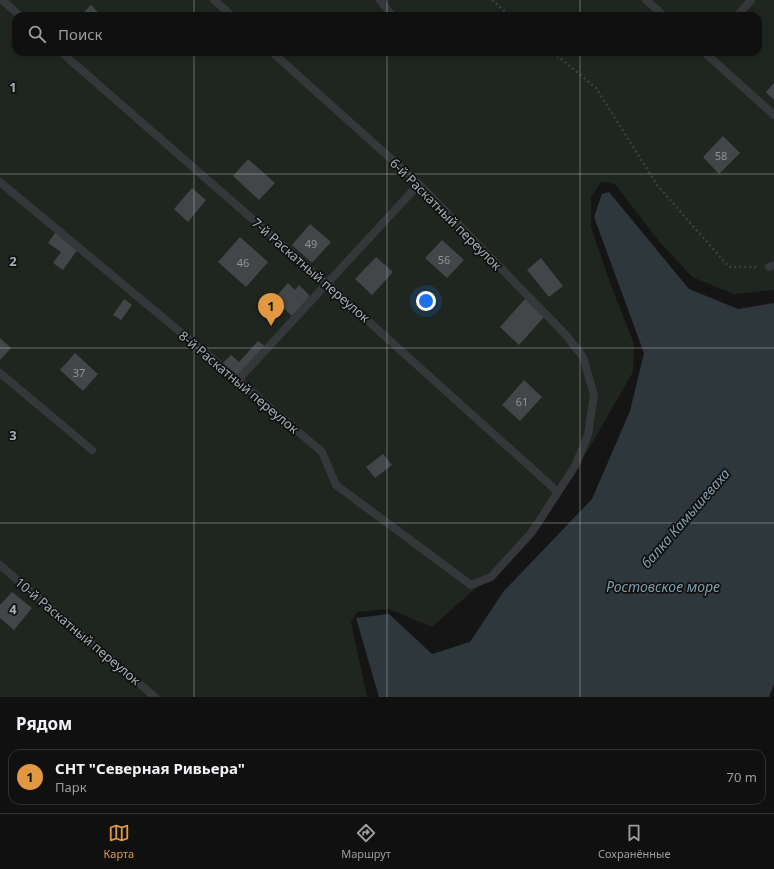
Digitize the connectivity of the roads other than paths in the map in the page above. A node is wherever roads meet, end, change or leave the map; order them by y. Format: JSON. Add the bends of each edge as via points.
{"nodes":[{"id":1,"x":2,"y":0,"type":"edge"},
{"id":2,"x":214,"y":0,"type":"edge"},
{"id":3,"x":380,"y":0,"type":"edge"},
{"id":4,"x":646,"y":0,"type":"edge"},
{"id":5,"x":751,"y":0,"type":"edge"},
{"id":6,"x":16,"y":12,"type":"edge"},
{"id":7,"x":228,"y":12,"type":"edge"},
{"id":8,"x":389,"y":12,"type":"edge"},
{"id":9,"x":660,"y":12,"type":"edge"},
{"id":10,"x":740,"y":12,"type":"edge"},
{"id":11,"x":66,"y":56,"type":"edge"},
{"id":12,"x":276,"y":56,"type":"edge"},
{"id":13,"x":708,"y":56,"type":"edge"},
{"id":14,"x":774,"y":115,"type":"edge"},
{"id":15,"x":0,"y":182,"type":"edge"},
{"id":16,"x":419,"y":184,"type":"junction"},
{"id":17,"x":327,"y":284,"type":"junction"},
{"id":18,"x":0,"y":373,"type":"edge"},
{"id":19,"x":238,"y":380,"type":"junction"},
{"id":20,"x":92,"y":450,"type":"dead end"},
{"id":21,"x":558,"y":492,"type":"junction"},
{"id":22,"x":0,"y":565,"type":"edge"},
{"id":23,"x":156,"y":697,"type":"edge"}],
"edges":[{"from":1,"to":6,"type":"lane"},
{"from":2,"to":7,"type":"lane"},
{"from":3,"to":8,"type":"lane"},
{"from":4,"to":9,"type":"lane"},
{"from":5,"to":10,"type":"lane"},
{"from":11,"to":17,"type":"lane","name":"7-й Раскатный переулок"},
{"from":12,"to":16,"type":"lane","name":"6-й Раскатный переулок"},
{"from":13,"to":14,"type":"lane"},
{"from":15,"to":19,"type":"lane","name":"8-й Раскатный переулок"},
{"from":16,"to":17,"type":"lane"},
{"from":16,"to":21,"type":"lane","name":"6-й Раскатный переулок","via":[[566,334],[583,357],[594,395],[588,435],[575,466]]},
{"from":17,"to":19,"type":"lane"},
{"from":17,"to":21,"type":"lane","name":"7-й Раскатный переулок"},
{"from":18,"to":20,"type":"lane"},
{"from":19,"to":21,"type":"lane","name":"8-й Раскатный переулок","via":[[322,452],[336,485],[471,585],[491,577],[507,561],[532,532]]},
{"from":22,"to":23,"type":"lane","name":"10-й Раскатный переулок"}]}
